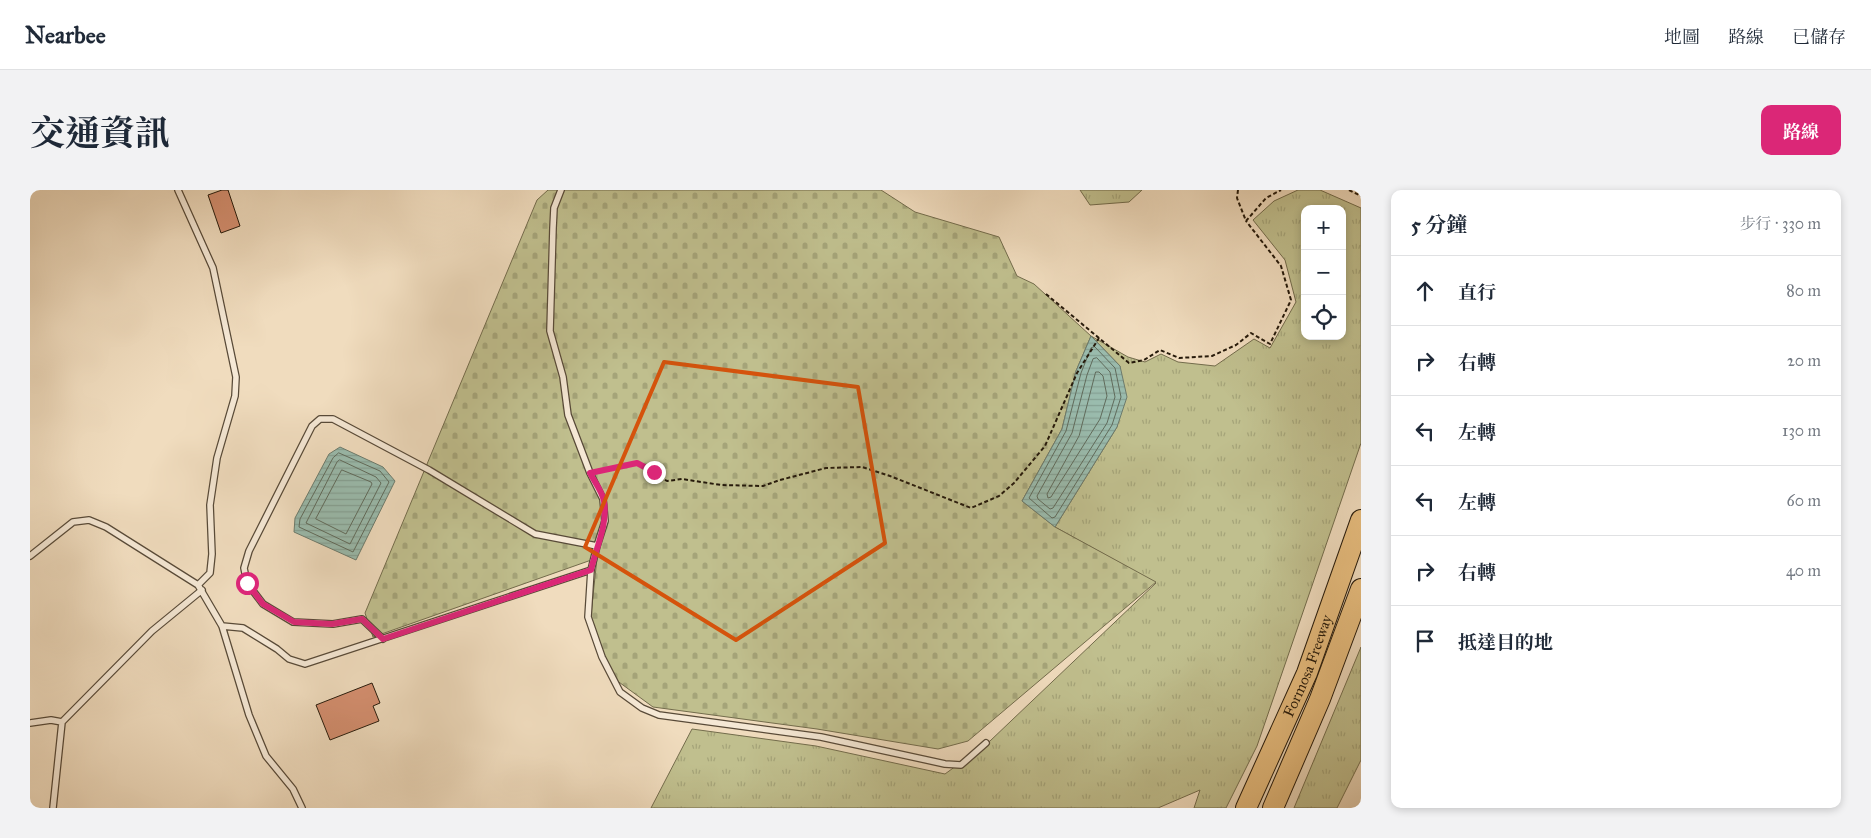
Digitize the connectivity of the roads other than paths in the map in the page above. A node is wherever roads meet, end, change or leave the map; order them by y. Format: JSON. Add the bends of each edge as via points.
{"nodes":[{"id":1,"x":178,"y":190,"type":"edge"},
{"id":2,"x":561,"y":190,"type":"edge"},
{"id":3,"x":1361,"y":520,"type":"edge"},
{"id":4,"x":597,"y":546,"type":"junction"},
{"id":5,"x":30,"y":556,"type":"edge"},
{"id":6,"x":591,"y":570,"type":"junction"},
{"id":7,"x":200,"y":588,"type":"junction"},
{"id":8,"x":1361,"y":589,"type":"edge"},
{"id":9,"x":222,"y":626,"type":"junction"},
{"id":10,"x":383,"y":639,"type":"junction"},
{"id":11,"x":62,"y":722,"type":"junction"},
{"id":12,"x":30,"y":723,"type":"edge"},
{"id":13,"x":986,"y":743,"type":"dead end"},
{"id":14,"x":53,"y":808,"type":"edge"},
{"id":15,"x":302,"y":808,"type":"edge"},
{"id":16,"x":1246,"y":808,"type":"edge"},
{"id":17,"x":1273,"y":808,"type":"edge"}],
"edges":[{"from":1,"to":7,"type":"lane","via":[[213,268],[236,377],[235,396],[217,458],[210,505],[210,573]]},
{"from":2,"to":4,"type":"lane","via":[[554,208],[550,331],[563,377],[568,415],[603,499],[605,521]]},
{"from":3,"to":16,"type":"highway","name":"Formosa Freeway","via":[[1307,673]]},
{"from":4,"to":6,"type":"lane"},
{"from":4,"to":10,"type":"lane","via":[[535,534],[429,470],[333,419],[320,419],[312,426],[249,551],[244,568],[247,583],[263,604],[294,622],[332,624],[362,619]]},
{"from":5,"to":7,"type":"lane","via":[[74,522],[89,520],[106,527]]},
{"from":6,"to":10,"type":"lane"},
{"from":6,"to":13,"type":"lane","via":[[588,617],[602,657],[620,692],[642,708],[659,715],[821,737],[945,764],[961,764]]},
{"from":7,"to":9,"type":"lane"},
{"from":7,"to":11,"type":"lane","via":[[152,631]]},
{"from":8,"to":17,"type":"highway","name":"Formosa Freeway","via":[[1320,699]]},
{"from":9,"to":10,"type":"lane","via":[[243,628],[290,659],[305,664]]},
{"from":9,"to":15,"type":"lane","via":[[249,715],[266,756],[293,789]]},
{"from":11,"to":12,"type":"lane"},
{"from":11,"to":14,"type":"lane"}]}
